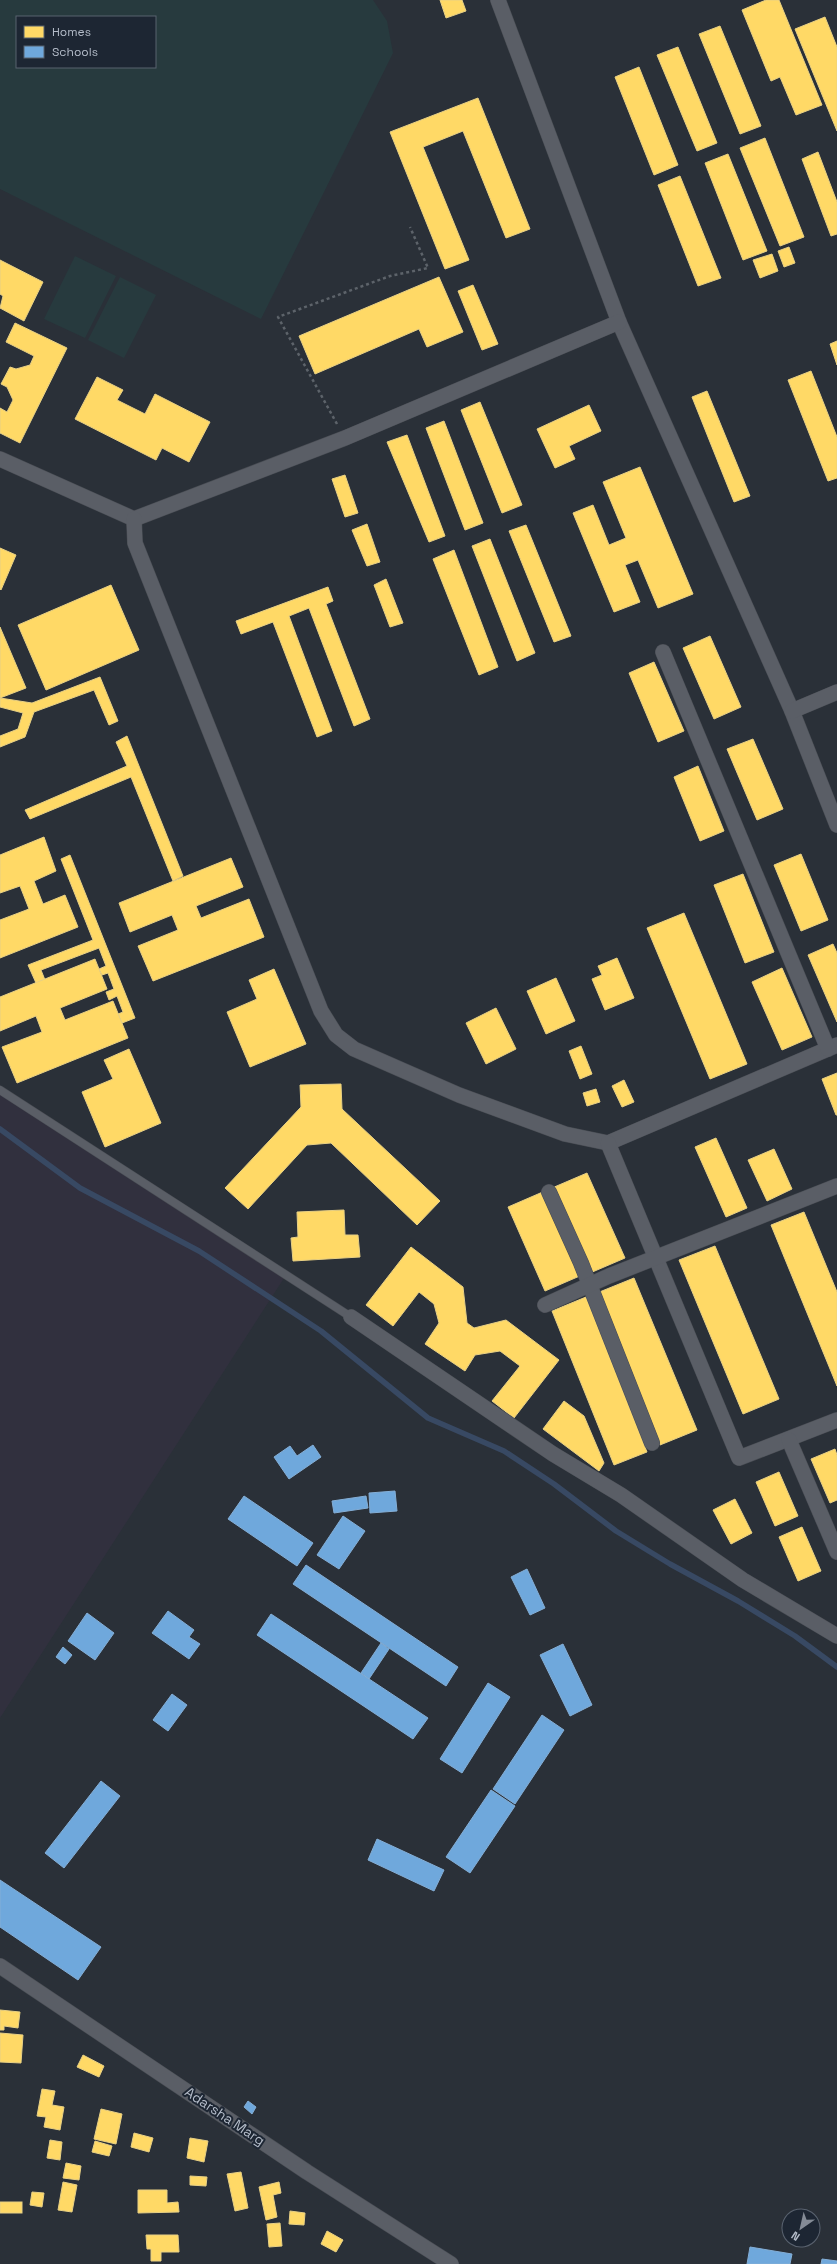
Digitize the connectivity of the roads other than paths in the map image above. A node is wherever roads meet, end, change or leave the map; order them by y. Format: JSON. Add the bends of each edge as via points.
{"nodes":[{"id":1,"x":498,"y":0,"type":"edge"},
{"id":2,"x":619,"y":322,"type":"junction"},
{"id":3,"x":0,"y":459,"type":"edge"},
{"id":4,"x":134,"y":519,"type":"junction"},
{"id":5,"x":663,"y":652,"type":"dead end"},
{"id":6,"x":837,"y":692,"type":"edge"},
{"id":7,"x":792,"y":711,"type":"junction"},
{"id":8,"x":837,"y":825,"type":"edge"},
{"id":9,"x":832,"y":1047,"type":"edge"},
{"id":10,"x":0,"y":1090,"type":"edge"},
{"id":11,"x":608,"y":1143,"type":"junction"},
{"id":12,"x":837,"y":1186,"type":"edge"},
{"id":13,"x":549,"y":1192,"type":"dead end"},
{"id":14,"x":657,"y":1257,"type":"junction"},
{"id":15,"x":588,"y":1286,"type":"junction"},
{"id":16,"x":545,"y":1305,"type":"dead end"},
{"id":17,"x":351,"y":1317,"type":"joint"},
{"id":18,"x":837,"y":1420,"type":"edge"},
{"id":19,"x":790,"y":1440,"type":"junction"},
{"id":20,"x":652,"y":1443,"type":"dead end"},
{"id":21,"x":837,"y":1552,"type":"edge"},
{"id":22,"x":837,"y":1636,"type":"edge"},
{"id":23,"x":0,"y":1966,"type":"edge"},
{"id":24,"x":451,"y":2264,"type":"edge"}],
"edges":[{"from":1,"to":2,"type":"street"},
{"from":2,"to":4,"type":"street","via":[[345,438]]},
{"from":2,"to":7,"type":"street"},
{"from":3,"to":4,"type":"street"},
{"from":4,"to":11,"type":"street","via":[[135,543],[321,1011],[336,1036],[354,1049],[459,1095],[565,1134]]},
{"from":5,"to":9,"type":"street"},
{"from":6,"to":7,"type":"street"},
{"from":7,"to":8,"type":"street"},
{"from":9,"to":11,"type":"street"},
{"from":10,"to":17,"type":"lane"},
{"from":11,"to":14,"type":"street"},
{"from":12,"to":14,"type":"street"},
{"from":13,"to":15,"type":"street","via":[[581,1263]]},
{"from":14,"to":15,"type":"street"},
{"from":14,"to":19,"type":"street","via":[[739,1458]]},
{"from":15,"to":16,"type":"street"},
{"from":15,"to":20,"type":"street"},
{"from":17,"to":22,"type":"street","via":[[553,1454],[620,1495],[743,1580]]},
{"from":18,"to":19,"type":"street"},
{"from":19,"to":21,"type":"street"},
{"from":23,"to":24,"type":"street","name":"Adarsha Marg","via":[[307,2172]]}]}
